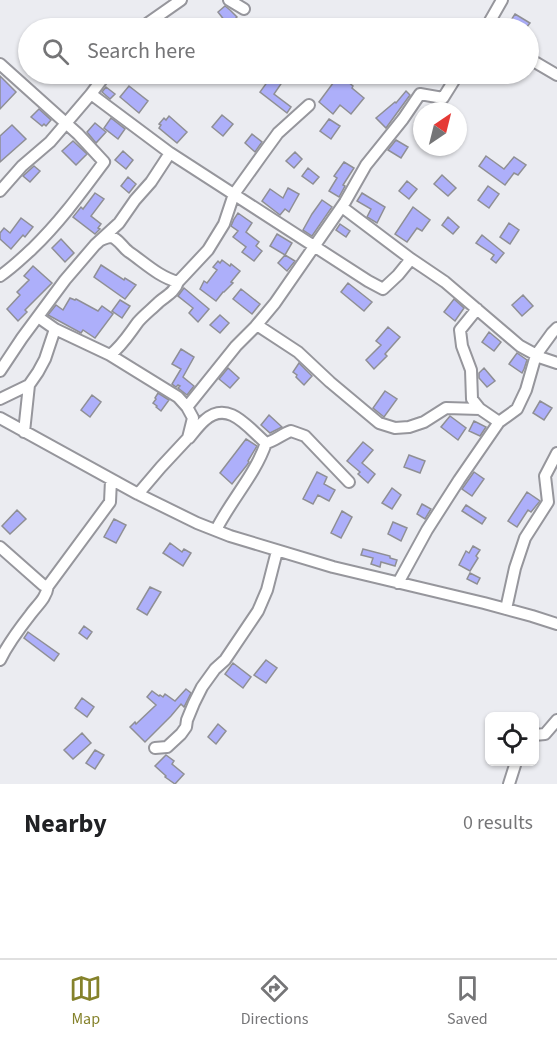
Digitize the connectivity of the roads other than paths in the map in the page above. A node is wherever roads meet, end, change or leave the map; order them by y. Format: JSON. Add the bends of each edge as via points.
{"nodes":[{"id":1,"x":181,"y":0,"type":"edge"},
{"id":2,"x":229,"y":0,"type":"edge"},
{"id":3,"x":502,"y":0,"type":"edge"},
{"id":4,"x":244,"y":9,"type":"dead end"},
{"id":5,"x":155,"y":18,"type":"edge"},
{"id":6,"x":492,"y":18,"type":"edge"},
{"id":7,"x":0,"y":64,"type":"edge"},
{"id":8,"x":539,"y":64,"type":"edge"},
{"id":9,"x":557,"y":75,"type":"edge"},
{"id":10,"x":18,"y":80,"type":"edge"},
{"id":11,"x":22,"y":84,"type":"edge"},
{"id":12,"x":98,"y":84,"type":"edge"},
{"id":13,"x":452,"y":84,"type":"edge"},
{"id":14,"x":91,"y":94,"type":"junction"},
{"id":15,"x":309,"y":105,"type":"dead end"},
{"id":16,"x":66,"y":123,"type":"junction"},
{"id":17,"x":170,"y":153,"type":"junction"},
{"id":18,"x":0,"y":191,"type":"edge"},
{"id":19,"x":234,"y":194,"type":"junction"},
{"id":20,"x":342,"y":207,"type":"junction"},
{"id":21,"x":101,"y":240,"type":"junction"},
{"id":22,"x":314,"y":246,"type":"junction"},
{"id":23,"x":411,"y":258,"type":"junction"},
{"id":24,"x":0,"y":276,"type":"edge"},
{"id":25,"x":178,"y":282,"type":"junction"},
{"id":26,"x":477,"y":309,"type":"junction"},
{"id":27,"x":38,"y":318,"type":"junction"},
{"id":28,"x":257,"y":325,"type":"junction"},
{"id":29,"x":557,"y":328,"type":"edge"},
{"id":30,"x":55,"y":329,"type":"junction"},
{"id":31,"x":110,"y":355,"type":"junction"},
{"id":32,"x":536,"y":355,"type":"junction"},
{"id":33,"x":557,"y":363,"type":"edge"},
{"id":34,"x":0,"y":371,"type":"edge"},
{"id":35,"x":28,"y":386,"type":"junction"},
{"id":36,"x":0,"y":399,"type":"edge"},
{"id":37,"x":187,"y":407,"type":"junction"},
{"id":38,"x":480,"y":409,"type":"junction"},
{"id":39,"x":0,"y":418,"type":"edge"},
{"id":40,"x":499,"y":422,"type":"junction"},
{"id":41,"x":24,"y":432,"type":"junction"},
{"id":42,"x":188,"y":438,"type":"junction"},
{"id":43,"x":266,"y":443,"type":"junction"},
{"id":44,"x":557,"y":453,"type":"edge"},
{"id":45,"x":111,"y":480,"type":"junction"},
{"id":46,"x":349,"y":482,"type":"dead end"},
{"id":47,"x":138,"y":494,"type":"junction"},
{"id":48,"x":216,"y":530,"type":"junction"},
{"id":49,"x":0,"y":547,"type":"edge"},
{"id":50,"x":277,"y":551,"type":"junction"},
{"id":51,"x":398,"y":583,"type":"junction"},
{"id":52,"x":48,"y":586,"type":"junction"},
{"id":53,"x":506,"y":609,"type":"junction"},
{"id":54,"x":557,"y":624,"type":"edge"},
{"id":55,"x":0,"y":660,"type":"edge"},
{"id":56,"x":557,"y":720,"type":"edge"},
{"id":57,"x":539,"y":735,"type":"edge"},
{"id":58,"x":155,"y":747,"type":"dead end"},
{"id":59,"x":515,"y":766,"type":"edge"},
{"id":60,"x":510,"y":784,"type":"edge"}],
"edges":[{"from":1,"to":5,"type":"street"},
{"from":2,"to":4,"type":"street"},
{"from":3,"to":6,"type":"street"},
{"from":7,"to":10,"type":"street"},
{"from":8,"to":9,"type":"street"},
{"from":11,"to":16,"type":"street"},
{"from":12,"to":14,"type":"street"},
{"from":13,"to":20,"type":"street","via":[[443,98],[420,94],[366,165]]},
{"from":14,"to":16,"type":"street"},
{"from":14,"to":17,"type":"street"},
{"from":15,"to":19,"type":"street","via":[[278,133]]},
{"from":16,"to":18,"type":"street"},
{"from":16,"to":24,"type":"street","via":[[104,162],[55,226]]},
{"from":17,"to":19,"type":"street"},
{"from":17,"to":21,"type":"street","via":[[119,223]]},
{"from":19,"to":22,"type":"street"},
{"from":19,"to":25,"type":"street","via":[[224,224]]},
{"from":20,"to":22,"type":"street"},
{"from":20,"to":23,"type":"street"},
{"from":21,"to":25,"type":"street","via":[[117,240],[157,273]]},
{"from":21,"to":27,"type":"street"},
{"from":22,"to":23,"type":"street","via":[[383,289]]},
{"from":22,"to":28,"type":"street"},
{"from":23,"to":26,"type":"street"},
{"from":25,"to":31,"type":"street","via":[[170,295],[140,320]]},
{"from":26,"to":32,"type":"street"},
{"from":26,"to":38,"type":"street","via":[[460,330],[471,370],[472,399]]},
{"from":27,"to":30,"type":"street"},
{"from":27,"to":34,"type":"street"},
{"from":28,"to":37,"type":"street"},
{"from":28,"to":38,"type":"street","via":[[298,352],[379,423],[409,428],[446,408]]},
{"from":29,"to":32,"type":"street"},
{"from":30,"to":31,"type":"street"},
{"from":30,"to":35,"type":"street","via":[[45,359]]},
{"from":31,"to":37,"type":"street","via":[[178,397]]},
{"from":32,"to":33,"type":"street"},
{"from":32,"to":40,"type":"street","via":[[516,409]]},
{"from":35,"to":36,"type":"street"},
{"from":35,"to":41,"type":"street"},
{"from":37,"to":42,"type":"street","via":[[192,418]]},
{"from":38,"to":40,"type":"street"},
{"from":39,"to":41,"type":"street"},
{"from":40,"to":51,"type":"street","via":[[427,530]]},
{"from":41,"to":45,"type":"street"},
{"from":42,"to":43,"type":"street","via":[[206,419],[225,413],[239,418]]},
{"from":42,"to":47,"type":"street"},
{"from":43,"to":46,"type":"street","via":[[291,431],[305,436]]},
{"from":43,"to":48,"type":"street","via":[[253,472]]},
{"from":44,"to":53,"type":"street","via":[[546,476],[548,502],[525,538]]},
{"from":45,"to":47,"type":"street"},
{"from":45,"to":52,"type":"street","via":[[110,502]]},
{"from":47,"to":48,"type":"street"},
{"from":48,"to":50,"type":"street"},
{"from":49,"to":52,"type":"street"},
{"from":50,"to":51,"type":"street"},
{"from":50,"to":58,"type":"street","via":[[258,611],[202,687],[186,727],[167,747]]},
{"from":51,"to":53,"type":"street"},
{"from":52,"to":55,"type":"street","via":[[42,602]]},
{"from":53,"to":54,"type":"street"},
{"from":56,"to":57,"type":"street","via":[[545,734]]},
{"from":59,"to":60,"type":"street"}]}
